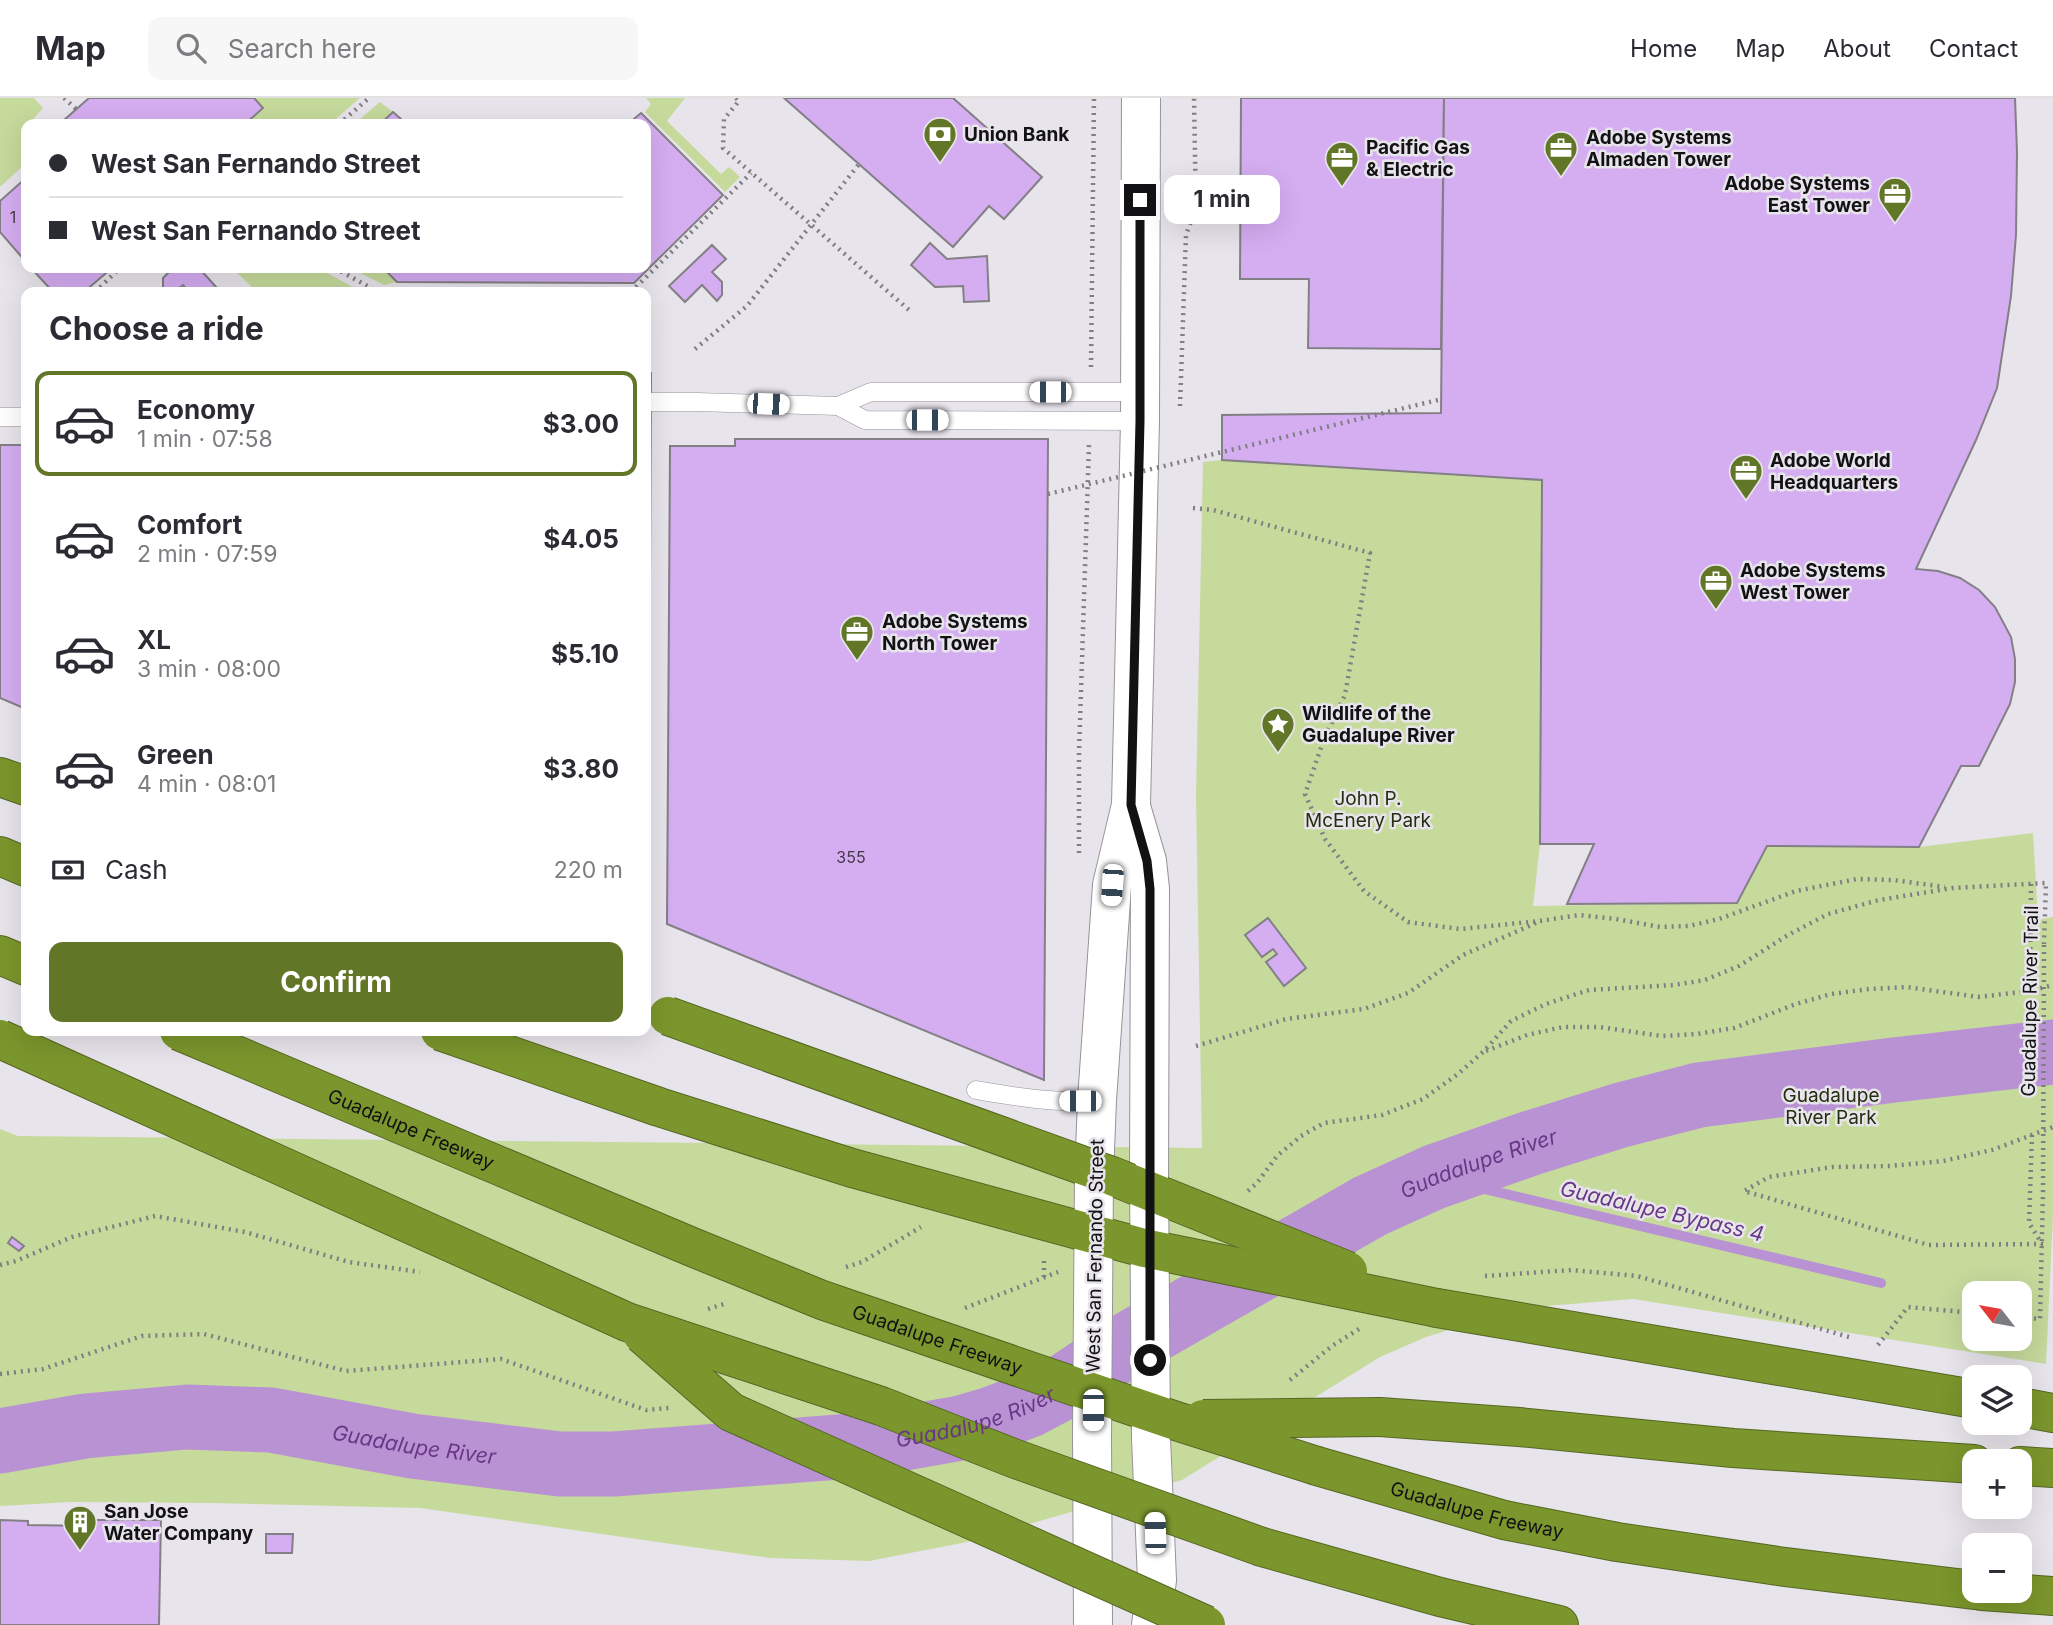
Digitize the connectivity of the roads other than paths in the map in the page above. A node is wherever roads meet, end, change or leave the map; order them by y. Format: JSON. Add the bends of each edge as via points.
{"nodes":[{"id":1,"x":1141,"y":98,"type":"edge"},
{"id":2,"x":942,"y":392,"type":"junction"},
{"id":3,"x":651,"y":402,"type":"dead end"},
{"id":4,"x":838,"y":406,"type":"junction"},
{"id":5,"x":1140,"y":407,"type":"junction"},
{"id":6,"x":0,"y":417,"type":"edge"},
{"id":7,"x":21,"y":417,"type":"edge"},
{"id":8,"x":941,"y":420,"type":"junction"},
{"id":9,"x":0,"y":777,"type":"edge"},
{"id":10,"x":21,"y":784,"type":"edge"},
{"id":11,"x":1131,"y":805,"type":"junction"},
{"id":12,"x":0,"y":856,"type":"edge"},
{"id":13,"x":21,"y":865,"type":"edge"},
{"id":14,"x":0,"y":955,"type":"edge"},
{"id":15,"x":21,"y":964,"type":"edge"},
{"id":16,"x":651,"y":1010,"type":"edge"},
{"id":17,"x":191,"y":1036,"type":"edge"},
{"id":18,"x":454,"y":1036,"type":"edge"},
{"id":19,"x":0,"y":1039,"type":"edge"},
{"id":20,"x":976,"y":1090,"type":"dead end"},
{"id":21,"x":1097,"y":1100,"type":"junction"},
{"id":22,"x":1437,"y":1308,"type":"junction"},
{"id":23,"x":627,"y":1322,"type":"junction"},
{"id":24,"x":1962,"y":1397,"type":"edge"},
{"id":25,"x":2032,"y":1409,"type":"edge"},
{"id":26,"x":2053,"y":1413,"type":"edge"},
{"id":27,"x":1162,"y":1429,"type":"junction"},
{"id":28,"x":1962,"y":1463,"type":"edge"},
{"id":29,"x":2032,"y":1467,"type":"edge"},
{"id":30,"x":2053,"y":1468,"type":"edge"},
{"id":31,"x":1962,"y":1589,"type":"edge"},
{"id":32,"x":2032,"y":1595,"type":"edge"},
{"id":33,"x":2053,"y":1596,"type":"edge"},
{"id":34,"x":1093,"y":1625,"type":"edge"},
{"id":35,"x":1151,"y":1625,"type":"edge"},
{"id":36,"x":1206,"y":1625,"type":"edge"},
{"id":37,"x":1559,"y":1625,"type":"edge"}],
"edges":[{"from":1,"to":5,"type":"main road","name":"West San Fernando Street"},
{"from":2,"to":4,"type":"lane","via":[[871,391]]},
{"from":2,"to":5,"type":"lane","via":[[1090,392]]},
{"from":2,"to":8,"type":"lane"},
{"from":3,"to":4,"type":"lane"},
{"from":4,"to":8,"type":"lane","via":[[864,420]]},
{"from":5,"to":8,"type":"lane","via":[[1090,421]]},
{"from":5,"to":11,"type":"main road","name":"West San Fernando Street"},
{"from":6,"to":7,"type":"lane"},
{"from":9,"to":10,"type":"highway"},
{"from":11,"to":21,"type":"main road","name":"West San Fernando Street","via":[[1112,885]]},
{"from":11,"to":27,"type":"main road","name":"West San Fernando Street","bridge":true,"via":[[1150,889],[1149,1178]]},
{"from":12,"to":13,"type":"highway"},
{"from":14,"to":15,"type":"highway"},
{"from":16,"to":22,"type":"highway","bridge":true,"via":[[1112,1176]]},
{"from":17,"to":27,"type":"highway","name":"Guadalupe Freeway","bridge":true,"via":[[822,1300]]},
{"from":18,"to":22,"type":"highway","bridge":true,"via":[[852,1168],[1144,1248]]},
{"from":19,"to":23,"type":"highway","bridge":true},
{"from":20,"to":21,"type":"lane","via":[[1036,1100]]},
{"from":21,"to":34,"type":"main road","name":"West San Fernando Street","bridge":true},
{"from":22,"to":24,"type":"highway"},
{"from":23,"to":36,"type":"highway","bridge":true,"via":[[731,1412]]},
{"from":23,"to":37,"type":"highway","bridge":true,"via":[[881,1406],[1262,1547]]},
{"from":25,"to":26,"type":"highway"},
{"from":27,"to":28,"type":"highway","bridge":true,"via":[[1380,1417]]},
{"from":27,"to":31,"type":"highway","name":"Guadalupe Freeway","bridge":true,"via":[[1317,1466],[1504,1520],[1617,1542]]},
{"from":27,"to":35,"type":"main road","name":"West San Fernando Street"},
{"from":29,"to":30,"type":"highway"},
{"from":32,"to":33,"type":"highway","name":"Guadalupe Freeway"}]}
